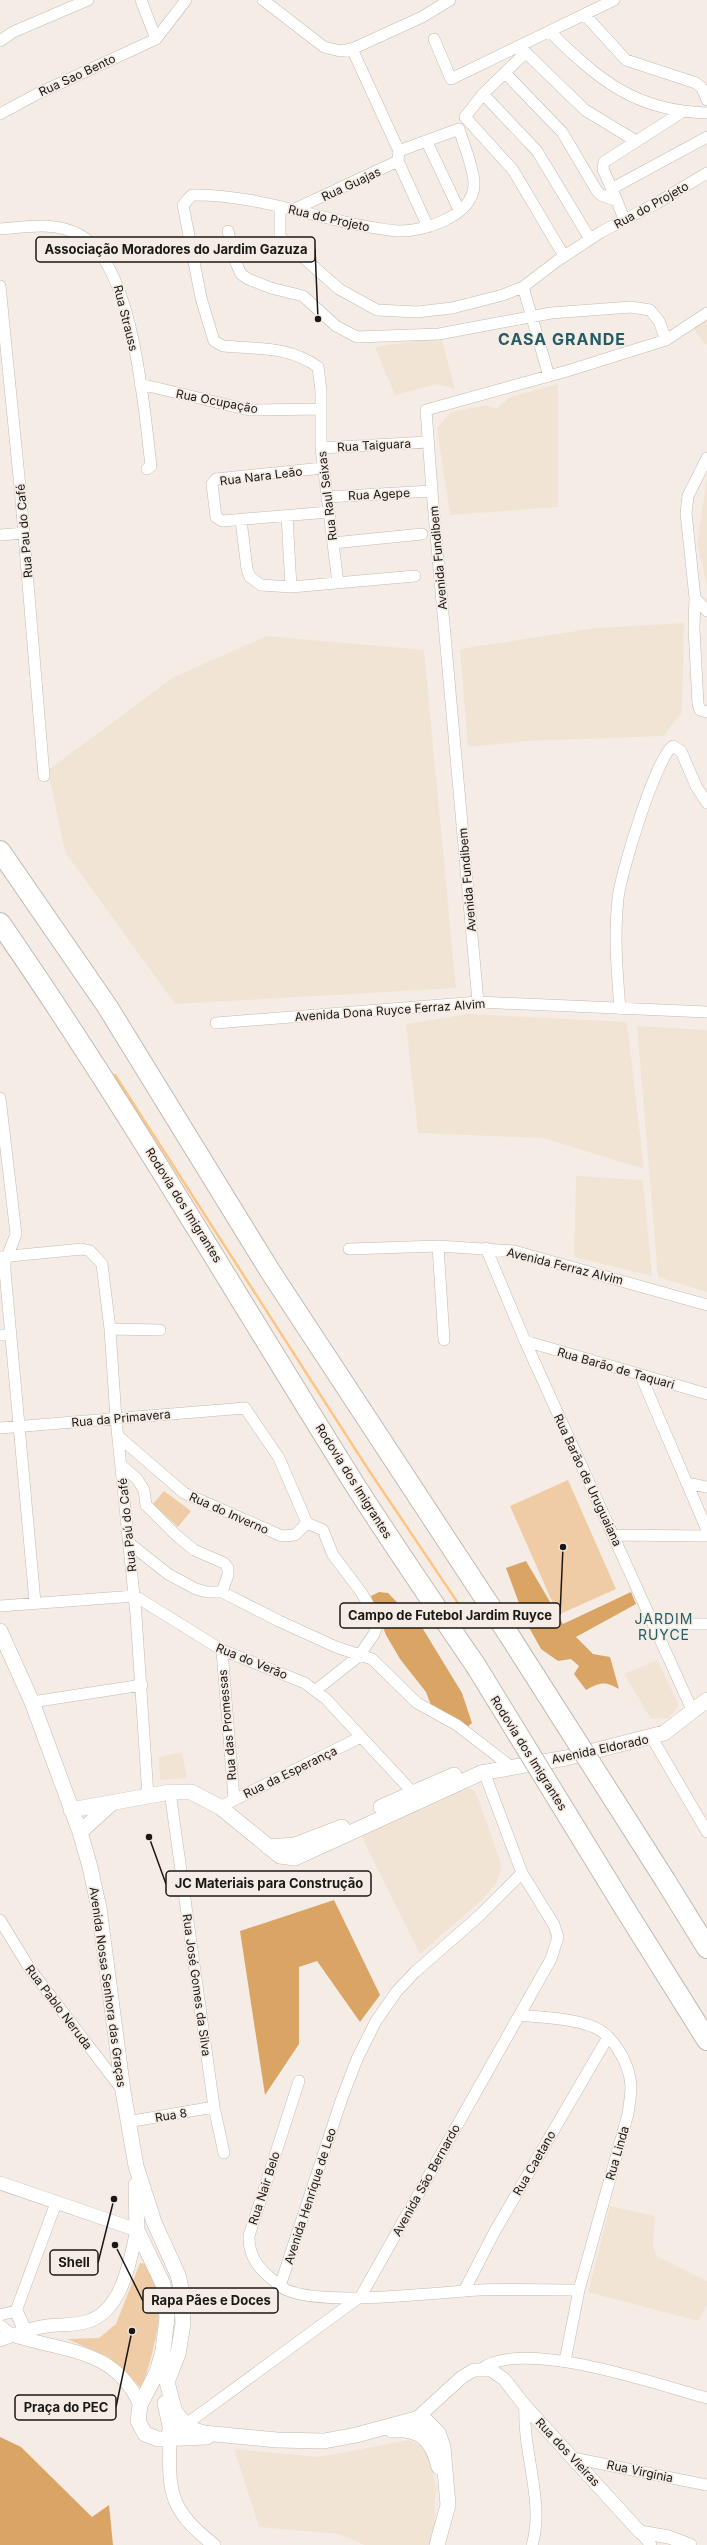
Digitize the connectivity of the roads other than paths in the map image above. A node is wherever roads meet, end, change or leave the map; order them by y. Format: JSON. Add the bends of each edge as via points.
{"nodes":[{"id":1,"x":88,"y":0,"type":"edge"},
{"id":2,"x":140,"y":0,"type":"edge"},
{"id":3,"x":186,"y":0,"type":"edge"},
{"id":4,"x":263,"y":0,"type":"edge"},
{"id":5,"x":450,"y":0,"type":"edge"},
{"id":6,"x":614,"y":0,"type":"edge"},
{"id":7,"x":585,"y":15,"type":"junction"},
{"id":8,"x":550,"y":32,"type":"junction"},
{"id":9,"x":156,"y":39,"type":"junction"},
{"id":10,"x":434,"y":39,"type":"dead end"},
{"id":11,"x":0,"y":41,"type":"edge"},
{"id":12,"x":352,"y":49,"type":"junction"},
{"id":13,"x":523,"y":49,"type":"junction"},
{"id":14,"x":506,"y":74,"type":"junction"},
{"id":15,"x":483,"y":94,"type":"junction"},
{"id":16,"x":707,"y":100,"type":"edge"},
{"id":17,"x":682,"y":112,"type":"junction"},
{"id":18,"x":707,"y":113,"type":"edge"},
{"id":19,"x":0,"y":114,"type":"edge"},
{"id":20,"x":704,"y":139,"type":"edge"},
{"id":21,"x":636,"y":141,"type":"junction"},
{"id":22,"x":427,"y":142,"type":"junction"},
{"id":23,"x":398,"y":156,"type":"junction"},
{"id":24,"x":707,"y":173,"type":"edge"},
{"id":25,"x":611,"y":189,"type":"junction"},
{"id":26,"x":617,"y":201,"type":"junction"},
{"id":27,"x":280,"y":207,"type":"junction"},
{"id":28,"x":295,"y":209,"type":"junction"},
{"id":29,"x":459,"y":210,"type":"junction"},
{"id":30,"x":624,"y":219,"type":"junction"},
{"id":31,"x":428,"y":227,"type":"junction"},
{"id":32,"x":0,"y":229,"type":"edge"},
{"id":33,"x":228,"y":231,"type":"dead end"},
{"id":34,"x":590,"y":239,"type":"junction"},
{"id":35,"x":564,"y":256,"type":"junction"},
{"id":36,"x":0,"y":286,"type":"edge"},
{"id":37,"x":523,"y":287,"type":"junction"},
{"id":38,"x":707,"y":313,"type":"edge"},
{"id":39,"x":533,"y":316,"type":"junction"},
{"id":40,"x":666,"y":340,"type":"junction"},
{"id":41,"x":549,"y":376,"type":"junction"},
{"id":42,"x":140,"y":384,"type":"junction"},
{"id":43,"x":319,"y":409,"type":"junction"},
{"id":44,"x":428,"y":442,"type":"junction"},
{"id":45,"x":321,"y":448,"type":"junction"},
{"id":46,"x":707,"y":458,"type":"edge"},
{"id":47,"x":323,"y":468,"type":"junction"},
{"id":48,"x":148,"y":469,"type":"dead end"},
{"id":49,"x":432,"y":491,"type":"junction"},
{"id":50,"x":327,"y":497,"type":"junction"},
{"id":51,"x":329,"y":512,"type":"junction"},
{"id":52,"x":287,"y":516,"type":"junction"},
{"id":53,"x":241,"y":520,"type":"junction"},
{"id":54,"x":24,"y":533,"type":"junction"},
{"id":55,"x":422,"y":534,"type":"dead end"},
{"id":56,"x":0,"y":536,"type":"edge"},
{"id":57,"x":333,"y":543,"type":"junction"},
{"id":58,"x":415,"y":576,"type":"dead end"},
{"id":59,"x":338,"y":583,"type":"junction"},
{"id":60,"x":291,"y":587,"type":"junction"},
{"id":61,"x":695,"y":598,"type":"junction"},
{"id":62,"x":707,"y":611,"type":"edge"},
{"id":63,"x":707,"y":712,"type":"edge"},
{"id":64,"x":44,"y":776,"type":"dead end"},
{"id":65,"x":707,"y":802,"type":"edge"},
{"id":66,"x":0,"y":851,"type":"edge"},
{"id":67,"x":0,"y":923,"type":"edge"},
{"id":68,"x":478,"y":1002,"type":"junction"},
{"id":69,"x":620,"y":1009,"type":"junction"},
{"id":70,"x":707,"y":1012,"type":"edge"},
{"id":71,"x":216,"y":1023,"type":"dead end"},
{"id":72,"x":0,"y":1098,"type":"edge"},
{"id":73,"x":438,"y":1246,"type":"junction"},
{"id":74,"x":486,"y":1248,"type":"junction"},
{"id":75,"x":349,"y":1249,"type":"dead end"},
{"id":76,"x":4,"y":1257,"type":"edge"},
{"id":77,"x":707,"y":1305,"type":"edge"},
{"id":78,"x":110,"y":1329,"type":"junction"},
{"id":79,"x":160,"y":1330,"type":"dead end"},
{"id":80,"x":5,"y":1335,"type":"edge"},
{"id":81,"x":444,"y":1340,"type":"dead end"},
{"id":82,"x":525,"y":1341,"type":"junction"},
{"id":83,"x":641,"y":1376,"type":"junction"},
{"id":84,"x":707,"y":1394,"type":"edge"},
{"id":85,"x":116,"y":1419,"type":"junction"},
{"id":86,"x":20,"y":1426,"type":"junction"},
{"id":87,"x":0,"y":1428,"type":"edge"},
{"id":88,"x":118,"y":1436,"type":"junction"},
{"id":89,"x":121,"y":1465,"type":"junction"},
{"id":90,"x":687,"y":1483,"type":"junction"},
{"id":91,"x":707,"y":1487,"type":"edge"},
{"id":92,"x":307,"y":1522,"type":"junction"},
{"id":93,"x":707,"y":1530,"type":"edge"},
{"id":94,"x":614,"y":1535,"type":"junction"},
{"id":95,"x":707,"y":1536,"type":"edge"},
{"id":96,"x":129,"y":1543,"type":"junction"},
{"id":97,"x":222,"y":1592,"type":"junction"},
{"id":98,"x":134,"y":1596,"type":"junction"},
{"id":99,"x":35,"y":1602,"type":"junction"},
{"id":100,"x":0,"y":1606,"type":"edge"},
{"id":101,"x":707,"y":1624,"type":"edge"},
{"id":102,"x":655,"y":1626,"type":"junction"},
{"id":103,"x":0,"y":1631,"type":"edge"},
{"id":104,"x":222,"y":1650,"type":"junction"},
{"id":105,"x":359,"y":1656,"type":"junction"},
{"id":106,"x":142,"y":1685,"type":"junction"},
{"id":107,"x":316,"y":1690,"type":"junction"},
{"id":108,"x":707,"y":1700,"type":"edge"},
{"id":109,"x":32,"y":1702,"type":"junction"},
{"id":110,"x":693,"y":1712,"type":"junction"},
{"id":111,"x":361,"y":1737,"type":"junction"},
{"id":112,"x":652,"y":1738,"type":"junction"},
{"id":113,"x":510,"y":1766,"type":"junction"},
{"id":114,"x":483,"y":1772,"type":"junction"},
{"id":115,"x":170,"y":1792,"type":"junction"},
{"id":116,"x":148,"y":1796,"type":"junction"},
{"id":117,"x":416,"y":1797,"type":"junction"},
{"id":118,"x":234,"y":1799,"type":"junction"},
{"id":119,"x":113,"y":1802,"type":"junction"},
{"id":120,"x":220,"y":1807,"type":"junction"},
{"id":121,"x":70,"y":1810,"type":"junction"},
{"id":122,"x":80,"y":1832,"type":"junction"},
{"id":123,"x":707,"y":1832,"type":"edge"},
{"id":124,"x":522,"y":1874,"type":"junction"},
{"id":125,"x":0,"y":1920,"type":"edge"},
{"id":126,"x":707,"y":1948,"type":"edge"},
{"id":127,"x":521,"y":2015,"type":"junction"},
{"id":128,"x":608,"y":2037,"type":"junction"},
{"id":129,"x":707,"y":2040,"type":"edge"},
{"id":130,"x":298,"y":2081,"type":"dead end"},
{"id":131,"x":123,"y":2091,"type":"junction"},
{"id":132,"x":214,"y":2107,"type":"junction"},
{"id":133,"x":127,"y":2122,"type":"junction"},
{"id":134,"x":224,"y":2153,"type":"dead end"},
{"id":135,"x":136,"y":2166,"type":"junction"},
{"id":136,"x":0,"y":2183,"type":"edge"},
{"id":137,"x":56,"y":2203,"type":"junction"},
{"id":138,"x":137,"y":2230,"type":"junction"},
{"id":139,"x":175,"y":2267,"type":"junction"},
{"id":140,"x":280,"y":2286,"type":"junction"},
{"id":141,"x":579,"y":2290,"type":"junction"},
{"id":142,"x":464,"y":2291,"type":"junction"},
{"id":143,"x":361,"y":2296,"type":"junction"},
{"id":144,"x":16,"y":2311,"type":"junction"},
{"id":145,"x":0,"y":2315,"type":"edge"},
{"id":146,"x":0,"y":2325,"type":"edge"},
{"id":147,"x":58,"y":2326,"type":"junction"},
{"id":148,"x":25,"y":2330,"type":"junction"},
{"id":149,"x":6,"y":2337,"type":"edge"},
{"id":150,"x":58,"y":2348,"type":"junction"},
{"id":151,"x":565,"y":2361,"type":"junction"},
{"id":152,"x":480,"y":2370,"type":"junction"},
{"id":153,"x":167,"y":2382,"type":"junction"},
{"id":154,"x":707,"y":2398,"type":"edge"},
{"id":155,"x":140,"y":2405,"type":"junction"},
{"id":156,"x":525,"y":2406,"type":"junction"},
{"id":157,"x":185,"y":2425,"type":"junction"},
{"id":158,"x":419,"y":2426,"type":"junction"},
{"id":159,"x":222,"y":2435,"type":"junction"},
{"id":160,"x":170,"y":2439,"type":"junction"},
{"id":161,"x":573,"y":2458,"type":"junction"},
{"id":162,"x":707,"y":2485,"type":"edge"},
{"id":163,"x":640,"y":2532,"type":"junction"},
{"id":164,"x":533,"y":2544,"type":"edge"},
{"id":165,"x":214,"y":2545,"type":"edge"},
{"id":166,"x":437,"y":2545,"type":"edge"},
{"id":167,"x":651,"y":2545,"type":"edge"},
{"id":168,"x":690,"y":2545,"type":"edge"}],
"edges":[{"from":1,"to":11,"type":"street","via":[[13,32]]},
{"from":2,"to":9,"type":"street"},
{"from":3,"to":9,"type":"street"},
{"from":4,"to":12,"type":"street","via":[[324,47],[340,51]]},
{"from":5,"to":12,"type":"street","via":[[422,17]]},
{"from":6,"to":7,"type":"street"},
{"from":7,"to":8,"type":"street"},
{"from":7,"to":16,"type":"street","via":[[626,60],[696,83],[702,88]]},
{"from":8,"to":13,"type":"street"},
{"from":8,"to":17,"type":"street","via":[[608,84],[658,106]]},
{"from":9,"to":19,"type":"street","name":"Rua Sao Bento"},
{"from":10,"to":13,"type":"street","via":[[451,79]]},
{"from":12,"to":23,"type":"street"},
{"from":13,"to":14,"type":"street"},
{"from":13,"to":21,"type":"street","via":[[585,110]]},
{"from":14,"to":15,"type":"street"},
{"from":14,"to":26,"type":"street","via":[[562,132],[597,191]]},
{"from":15,"to":34,"type":"street","via":[[537,151]]},
{"from":15,"to":35,"type":"street","via":[[465,117],[513,170]]},
{"from":17,"to":18,"type":"street"},
{"from":17,"to":21,"type":"street"},
{"from":20,"to":25,"type":"street"},
{"from":21,"to":25,"type":"street","via":[[603,164]]},
{"from":22,"to":23,"type":"street","name":"Rua do Projeto"},
{"from":22,"to":29,"type":"street"},
{"from":22,"to":29,"type":"street","name":"Rua do Projeto","via":[[459,129],[474,184],[469,199]]},
{"from":23,"to":28,"type":"street","name":"Rua Guajas"},
{"from":23,"to":31,"type":"street"},
{"from":24,"to":30,"type":"street","name":"Rua do Projeto","via":[[657,203]]},
{"from":25,"to":26,"type":"street"},
{"from":26,"to":30,"type":"street"},
{"from":27,"to":28,"type":"street","name":"Rua do Projeto"},
{"from":27,"to":37,"type":"street","name":"Rua do Projeto","via":[[279,232],[284,241],[339,289],[377,310],[418,312],[452,308]]},
{"from":27,"to":43,"type":"street","name":"Rua Raul Seixas","via":[[202,195],[192,195],[183,205],[201,298],[214,341],[223,346],[284,351],[308,360],[318,367],[321,391]]},
{"from":28,"to":31,"type":"street","name":"Rua do Projeto","via":[[381,230],[413,232]]},
{"from":29,"to":31,"type":"street","name":"Rua do Projeto","via":[[442,222]]},
{"from":30,"to":34,"type":"street","name":"Rua do Projeto"},
{"from":32,"to":42,"type":"street","name":"Rua Strauss","via":[[56,226],[81,236],[90,244],[115,276],[121,293]]},
{"from":33,"to":39,"type":"street","via":[[241,274],[265,286],[303,296],[336,326],[357,337],[439,334]]},
{"from":34,"to":35,"type":"street","name":"Rua do Projeto"},
{"from":35,"to":37,"type":"street","name":"Rua do Projeto"},
{"from":36,"to":54,"type":"street","name":"Rua Pau do Café"},
{"from":37,"to":39,"type":"street"},
{"from":38,"to":40,"type":"street","name":"Avenida Fundibem"},
{"from":39,"to":40,"type":"street","via":[[640,308],[650,310],[659,322]]},
{"from":39,"to":41,"type":"street"},
{"from":40,"to":41,"type":"street","name":"Avenida Fundibem"},
{"from":41,"to":44,"type":"street","name":"Avenida Fundibem","via":[[426,410]]},
{"from":42,"to":43,"type":"street","name":"Rua Ocupação","via":[[249,410]]},
{"from":42,"to":48,"type":"street","name":"Rua Strauss","via":[[151,466]]},
{"from":43,"to":45,"type":"street","name":"Rua Raul Seixas"},
{"from":44,"to":45,"type":"street","name":"Rua Taiguara"},
{"from":44,"to":49,"type":"street","name":"Avenida Fundibem"},
{"from":45,"to":47,"type":"street","name":"Rua Raul Seixas"},
{"from":46,"to":61,"type":"street","via":[[688,496],[686,513]]},
{"from":47,"to":50,"type":"street","name":"Rua Raul Seixas"},
{"from":47,"to":53,"type":"street","name":"Rua Nara Leão","via":[[214,480],[212,484],[217,519]]},
{"from":49,"to":50,"type":"street","name":"Rua Agepe"},
{"from":49,"to":68,"type":"street","name":"Avenida Fundibem"},
{"from":50,"to":51,"type":"street","name":"Rua Raul Seixas"},
{"from":51,"to":52,"type":"street"},
{"from":51,"to":57,"type":"street","name":"Rua Raul Seixas"},
{"from":52,"to":53,"type":"street"},
{"from":52,"to":60,"type":"street"},
{"from":53,"to":60,"type":"street","via":[[250,577],[261,585]]},
{"from":54,"to":56,"type":"street"},
{"from":54,"to":64,"type":"street","name":"Rua Pau do Café"},
{"from":55,"to":57,"type":"street"},
{"from":57,"to":59,"type":"street","name":"Rua Raul Seixas"},
{"from":58,"to":59,"type":"street"},
{"from":59,"to":60,"type":"street"},
{"from":61,"to":62,"type":"street"},
{"from":61,"to":63,"type":"street","via":[[698,704],[700,710]]},
{"from":65,"to":69,"type":"street","via":[[696,786],[681,751],[676,746],[668,751],[654,779],[623,871],[618,900]]},
{"from":66,"to":126,"type":"highway","bridge":true,"via":[[108,1006],[270,1271],[509,1635]]},
{"from":67,"to":129,"type":"highway","name":"Rodovia dos Imigrantes","bridge":true,"via":[[66,1019],[208,1244],[356,1487],[476,1666]]},
{"from":68,"to":69,"type":"street","name":"Avenida Dona Ruyce Ferraz Alvim"},
{"from":68,"to":71,"type":"street","name":"Avenida Dona Ruyce Ferraz Alvim"},
{"from":69,"to":70,"type":"street","name":"Avenida Dona Ruyce Ferraz Alvim"},
{"from":72,"to":76,"type":"street","via":[[16,1234]]},
{"from":73,"to":74,"type":"street","name":"Avenida Ferraz Alvim"},
{"from":73,"to":75,"type":"street","name":"Avenida Ferraz Alvim"},
{"from":73,"to":81,"type":"street"},
{"from":74,"to":77,"type":"street","name":"Avenida Ferraz Alvim","via":[[543,1258]]},
{"from":74,"to":82,"type":"street","name":"Rua Barão de Uruguaiana"},
{"from":76,"to":78,"type":"street","name":"Rua Paú do Café","via":[[82,1249],[90,1251],[97,1257],[103,1269]]},
{"from":76,"to":80,"type":"street"},
{"from":78,"to":79,"type":"street"},
{"from":78,"to":85,"type":"street","name":"Rua Paú do Café"},
{"from":80,"to":86,"type":"street"},
{"from":82,"to":83,"type":"street","name":"Rua Barão de Taquari"},
{"from":82,"to":94,"type":"street","name":"Rua Barão de Uruguaiana"},
{"from":83,"to":84,"type":"street","name":"Rua Barão de Taquari"},
{"from":83,"to":90,"type":"street"},
{"from":85,"to":86,"type":"street","name":"Rua da Primavera"},
{"from":85,"to":88,"type":"street","name":"Rua Paú do Café"},
{"from":85,"to":92,"type":"street","name":"Rua da Primavera","via":[[242,1407],[249,1411],[279,1458]]},
{"from":86,"to":87,"type":"street","name":"Rua da Primavera"},
{"from":86,"to":99,"type":"street"},
{"from":88,"to":89,"type":"street","name":"Rua Paú do Café"},
{"from":88,"to":92,"type":"street","name":"Rua do Inverno","via":[[150,1461],[175,1487],[193,1498],[282,1536],[295,1535]]},
{"from":89,"to":96,"type":"street","name":"Rua Paú do Café"},
{"from":89,"to":97,"type":"street","via":[[137,1478],[144,1490],[146,1505],[176,1535],[194,1550],[228,1568]]},
{"from":90,"to":91,"type":"street"},
{"from":90,"to":93,"type":"street"},
{"from":92,"to":105,"type":"street","via":[[323,1530],[333,1555],[374,1614],[377,1630]]},
{"from":94,"to":95,"type":"street"},
{"from":94,"to":102,"type":"street","name":"Rua Barão de Uruguaiana"},
{"from":96,"to":97,"type":"street","via":[[168,1574],[196,1589]]},
{"from":96,"to":98,"type":"street","name":"Rua Paú do Café"},
{"from":97,"to":105,"type":"street","via":[[279,1621]]},
{"from":98,"to":99,"type":"street"},
{"from":98,"to":104,"type":"street","name":"Rua do Verão"},
{"from":98,"to":106,"type":"street","name":"Rua Paú do Café"},
{"from":99,"to":100,"type":"street"},
{"from":101,"to":102,"type":"street"},
{"from":102,"to":110,"type":"street","name":"Rua Barão de Uruguaiana"},
{"from":103,"to":109,"type":"main road","name":"Avenida Nossa Senhora das Graças"},
{"from":104,"to":107,"type":"street","name":"Rua do Verão","via":[[305,1683]]},
{"from":104,"to":118,"type":"street","name":"Rua das Promessas"},
{"from":105,"to":107,"type":"street"},
{"from":105,"to":113,"type":"street","via":[[372,1659],[417,1703],[458,1725]]},
{"from":106,"to":109,"type":"street"},
{"from":106,"to":116,"type":"street","name":"Rua Paú do Café"},
{"from":107,"to":111,"type":"street","name":"Rua do Verão"},
{"from":108,"to":110,"type":"main road","name":"Avenida Eldorado"},
{"from":109,"to":121,"type":"main road","name":"Avenida Nossa Senhora das Graças"},
{"from":110,"to":112,"type":"main road","name":"Avenida Eldorado","via":[[670,1730]]},
{"from":111,"to":117,"type":"street","name":"Rua do Verão"},
{"from":111,"to":118,"type":"street","name":"Rua da Esperança"},
{"from":112,"to":113,"type":"main road","name":"Avenida Eldorado","via":[[566,1758]]},
{"from":112,"to":123,"type":"street"},
{"from":113,"to":114,"type":"main road","name":"Avenida Eldorado"},
{"from":114,"to":117,"type":"main road","name":"Avenida Eldorado"},
{"from":114,"to":124,"type":"street","name":"Avenida São Bernardo"},
{"from":115,"to":116,"type":"main road","name":"Avenida Eldorado"},
{"from":115,"to":120,"type":"main road","name":"Avenida Eldorado","via":[[190,1792]]},
{"from":115,"to":132,"type":"street","name":"Rua José Gomes da Silva"},
{"from":116,"to":119,"type":"main road","name":"Avenida Eldorado"},
{"from":117,"to":120,"type":"main road","name":"Avenida Eldorado","via":[[295,1858],[280,1856]]},
{"from":118,"to":120,"type":"street","name":"Rua da Esperança"},
{"from":119,"to":121,"type":"main road","name":"Avenida Eldorado"},
{"from":119,"to":122,"type":"main road"},
{"from":121,"to":122,"type":"main road","name":"Avenida Nossa Senhora das Graças"},
{"from":122,"to":131,"type":"main road","name":"Avenida Nossa Senhora das Graças","via":[[99,1908]]},
{"from":124,"to":127,"type":"street","name":"Avenida São Bernardo","via":[[554,1925],[558,1937],[551,1959]]},
{"from":124,"to":140,"type":"street","name":"Avenida Henríque de Leo","via":[[415,1972],[397,1991],[376,2021],[341,2100]]},
{"from":125,"to":131,"type":"street","name":"Rua Pablo Neruda","via":[[30,1969]]},
{"from":127,"to":128,"type":"street","name":"Rua Linda","via":[[584,2023]]},
{"from":127,"to":143,"type":"street","name":"Avenida São Bernardo"},
{"from":128,"to":141,"type":"street","name":"Rua Linda","via":[[630,2077],[628,2114]]},
{"from":128,"to":142,"type":"street","name":"Rua Caetano","via":[[495,2231]]},
{"from":130,"to":140,"type":"street","name":"Rua Nair Belo","via":[[248,2246],[254,2260]]},
{"from":131,"to":133,"type":"main road","name":"Avenida Nossa Senhora das Graças"},
{"from":132,"to":133,"type":"street","name":"Rua 8"},
{"from":132,"to":134,"type":"street","name":"Rua José Gomes da Silva"},
{"from":133,"to":135,"type":"main road","name":"Avenida Nossa Senhora das Graças"},
{"from":135,"to":138,"type":"main road","name":"Avenida Nossa Senhora das Graças"},
{"from":135,"to":139,"type":"main road","name":"Avenida Nossa Senhora das Graças","via":[[154,2222]]},
{"from":136,"to":137,"type":"street"},
{"from":137,"to":138,"type":"street"},
{"from":137,"to":144,"type":"street"},
{"from":138,"to":139,"type":"main road","via":[[154,2241]]},
{"from":138,"to":147,"type":"street","via":[[120,2289],[110,2304],[90,2321]]},
{"from":138,"to":155,"type":"main road","name":"Avenida Nossa Senhora das Graças","via":[[163,2284],[167,2317],[164,2351],[157,2372]]},
{"from":139,"to":153,"type":"main road","name":"Avenida Nossa Senhora das Graças","via":[[181,2288],[183,2324],[178,2354]]},
{"from":140,"to":143,"type":"street","via":[[300,2295],[330,2298]]},
{"from":141,"to":142,"type":"street"},
{"from":141,"to":151,"type":"street","name":"Rua Linda"},
{"from":142,"to":143,"type":"street"},
{"from":143,"to":157,"type":"street","name":"Avenida São Bernardo"},
{"from":144,"to":145,"type":"street"},
{"from":144,"to":148,"type":"street"},
{"from":146,"to":149,"type":"street"},
{"from":147,"to":148,"type":"street"},
{"from":147,"to":150,"type":"street","via":[[53,2330],[51,2338]]},
{"from":148,"to":149,"type":"street"},
{"from":149,"to":150,"type":"street"},
{"from":150,"to":155,"type":"street","via":[[86,2353],[107,2364],[133,2389]]},
{"from":151,"to":152,"type":"street","via":[[508,2358],[489,2362]]},
{"from":151,"to":154,"type":"street"},
{"from":152,"to":156,"type":"street","name":"Rua dos Vieiras","via":[[491,2370],[501,2376]]},
{"from":152,"to":158,"type":"street","via":[[462,2377],[448,2391],[436,2414]]},
{"from":153,"to":157,"type":"main road","via":[[173,2406]]},
{"from":153,"to":160,"type":"main road","name":"Avenida Nossa Senhora das Graças","via":[[163,2396],[170,2426]]},
{"from":155,"to":160,"type":"main road","name":"Avenida Nossa Senhora das Graças","via":[[138,2421],[145,2434],[158,2439]]},
{"from":156,"to":161,"type":"street","name":"Rua dos Vieiras"},
{"from":156,"to":164,"type":"street","via":[[524,2428],[535,2510]]},
{"from":157,"to":159,"type":"main road","name":"Avenida Nossa Senhora das Graças","via":[[204,2433]]},
{"from":157,"to":160,"type":"street"},
{"from":158,"to":159,"type":"main road","name":"Avenida Nossa Senhora das Graças","via":[[377,2430],[324,2441],[271,2440]]},
{"from":158,"to":166,"type":"main road","via":[[438,2433],[448,2476],[447,2511]]},
{"from":159,"to":160,"type":"main road","name":"Avenida Nossa Senhora das Graças"},
{"from":160,"to":165,"type":"street","via":[[169,2473],[172,2496],[178,2511]]},
{"from":161,"to":162,"type":"street","name":"Rua Virginia"},
{"from":161,"to":163,"type":"street","name":"Rua dos Vieiras"},
{"from":163,"to":167,"type":"street","name":"Rua dos Vieiras"},
{"from":163,"to":168,"type":"street","via":[[669,2537]]}]}
